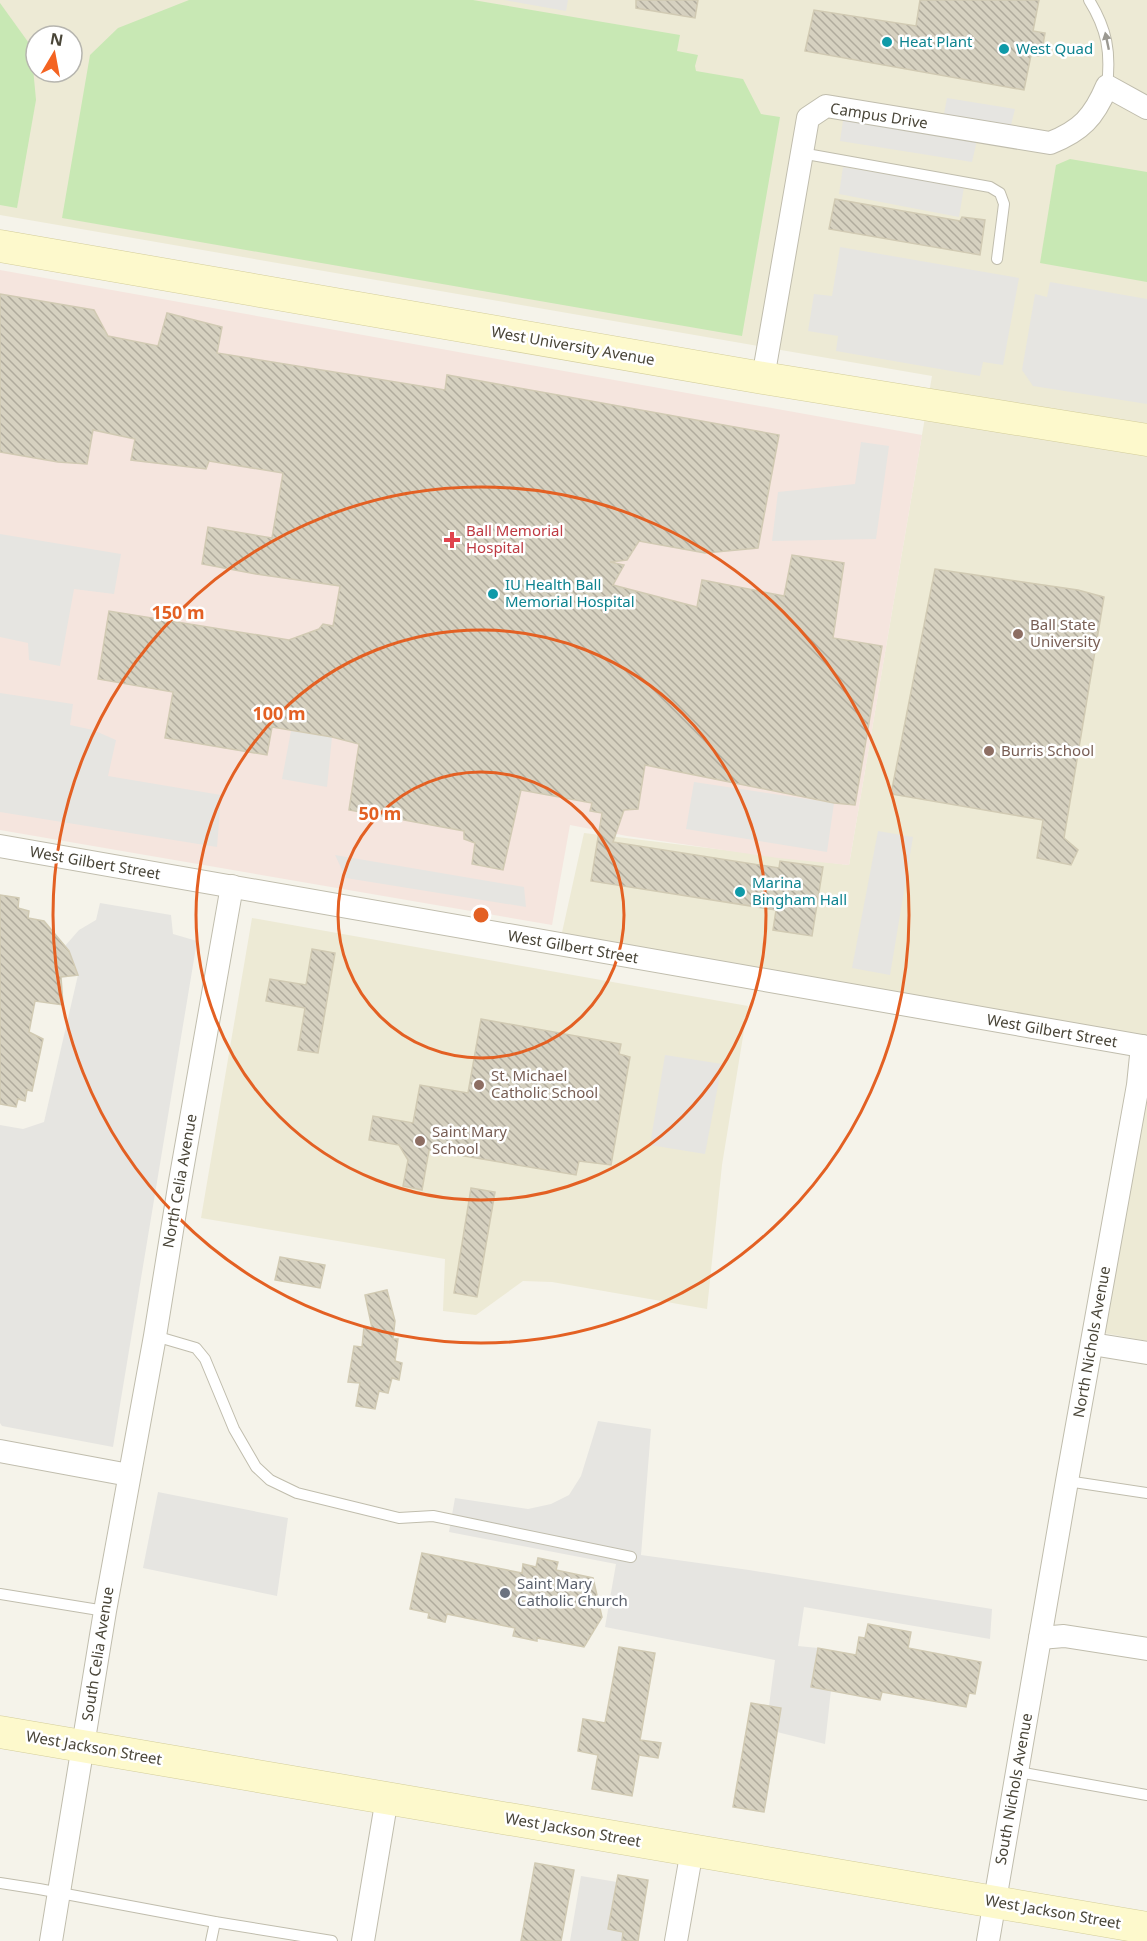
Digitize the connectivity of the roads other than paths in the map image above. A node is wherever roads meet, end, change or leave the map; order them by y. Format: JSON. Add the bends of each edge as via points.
{"nodes":[{"id":1,"x":1089,"y":0,"type":"edge"},
{"id":2,"x":1107,"y":86,"type":"junction"},
{"id":3,"x":1147,"y":108,"type":"edge"},
{"id":4,"x":801,"y":153,"type":"junction"},
{"id":5,"x":0,"y":246,"type":"edge"},
{"id":6,"x":996,"y":259,"type":"dead end"},
{"id":7,"x":763,"y":378,"type":"junction"},
{"id":8,"x":1147,"y":440,"type":"edge"},
{"id":9,"x":0,"y":846,"type":"edge"},
{"id":10,"x":232,"y":886,"type":"junction"},
{"id":11,"x":1144,"y":1047,"type":"edge"},
{"id":12,"x":155,"y":1336,"type":"junction"},
{"id":13,"x":1092,"y":1344,"type":"junction"},
{"id":14,"x":1147,"y":1353,"type":"edge"},
{"id":15,"x":0,"y":1451,"type":"edge"},
{"id":16,"x":129,"y":1475,"type":"junction"},
{"id":17,"x":1067,"y":1480,"type":"junction"},
{"id":18,"x":1147,"y":1493,"type":"edge"},
{"id":19,"x":632,"y":1557,"type":"dead end"},
{"id":20,"x":0,"y":1594,"type":"edge"},
{"id":21,"x":105,"y":1611,"type":"junction"},
{"id":22,"x":1040,"y":1638,"type":"junction"},
{"id":23,"x":1147,"y":1649,"type":"edge"},
{"id":24,"x":0,"y":1732,"type":"edge"},
{"id":25,"x":83,"y":1746,"type":"junction"},
{"id":26,"x":1018,"y":1772,"type":"junction"},
{"id":27,"x":1147,"y":1795,"type":"edge"},
{"id":28,"x":387,"y":1798,"type":"junction"},
{"id":29,"x":692,"y":1850,"type":"junction"},
{"id":30,"x":0,"y":1883,"type":"edge"},
{"id":31,"x":60,"y":1893,"type":"junction"},
{"id":32,"x":995,"y":1902,"type":"junction"},
{"id":33,"x":214,"y":1922,"type":"junction"},
{"id":34,"x":1147,"y":1928,"type":"edge"},
{"id":35,"x":51,"y":1941,"type":"edge"},
{"id":36,"x":211,"y":1941,"type":"edge"},
{"id":37,"x":332,"y":1941,"type":"edge"},
{"id":38,"x":363,"y":1941,"type":"edge"},
{"id":39,"x":676,"y":1941,"type":"edge"},
{"id":40,"x":988,"y":1941,"type":"edge"}],
"edges":[{"from":2,"to":1,"type":"lane","one_way":true,"via":[[1109,49],[1103,24]]},
{"from":2,"to":3,"type":"street"},
{"from":2,"to":4,"type":"street","name":"Campus Drive","via":[[1086,122],[1050,143],[826,106],[808,118]]},
{"from":4,"to":6,"type":"lane","via":[[990,187],[1000,194],[1004,204]]},
{"from":4,"to":7,"type":"street","name":"Campus Drive"},
{"from":5,"to":7,"type":"main road","name":"West University Avenue"},
{"from":7,"to":8,"type":"main road","name":"West University Avenue"},
{"from":9,"to":10,"type":"street","name":"West Gilbert Street"},
{"from":10,"to":11,"type":"street","name":"West Gilbert Street"},
{"from":10,"to":12,"type":"street","name":"North Celia Avenue"},
{"from":11,"to":13,"type":"street","name":"North Nichols Avenue"},
{"from":12,"to":16,"type":"street","name":"North Celia Avenue"},
{"from":12,"to":19,"type":"lane","via":[[196,1348],[205,1359],[234,1429],[256,1467],[270,1480],[297,1492],[399,1518],[433,1516]]},
{"from":13,"to":14,"type":"street"},
{"from":13,"to":17,"type":"street","name":"North Nichols Avenue"},
{"from":15,"to":16,"type":"street"},
{"from":16,"to":21,"type":"street","name":"South Celia Avenue"},
{"from":17,"to":18,"type":"lane"},
{"from":17,"to":22,"type":"street","name":"North Nichols Avenue"},
{"from":20,"to":21,"type":"lane"},
{"from":21,"to":25,"type":"street","name":"South Celia Avenue"},
{"from":22,"to":23,"type":"street","via":[[1064,1636]]},
{"from":22,"to":26,"type":"street","name":"South Nichols Avenue"},
{"from":24,"to":25,"type":"main road","name":"West Jackson Street"},
{"from":25,"to":28,"type":"main road","name":"West Jackson Street"},
{"from":25,"to":31,"type":"street","name":"South Celia Avenue"},
{"from":26,"to":27,"type":"lane"},
{"from":26,"to":32,"type":"street","name":"South Nichols Avenue"},
{"from":28,"to":29,"type":"main road","name":"West Jackson Street"},
{"from":28,"to":38,"type":"street"},
{"from":29,"to":32,"type":"main road","name":"West Jackson Street"},
{"from":29,"to":39,"type":"street"},
{"from":30,"to":31,"type":"lane"},
{"from":31,"to":33,"type":"lane"},
{"from":31,"to":35,"type":"street","name":"South Celia Avenue"},
{"from":32,"to":34,"type":"main road","name":"West Jackson Street"},
{"from":32,"to":40,"type":"street","name":"South Nichols Avenue"},
{"from":33,"to":36,"type":"lane"},
{"from":33,"to":37,"type":"lane"}]}
